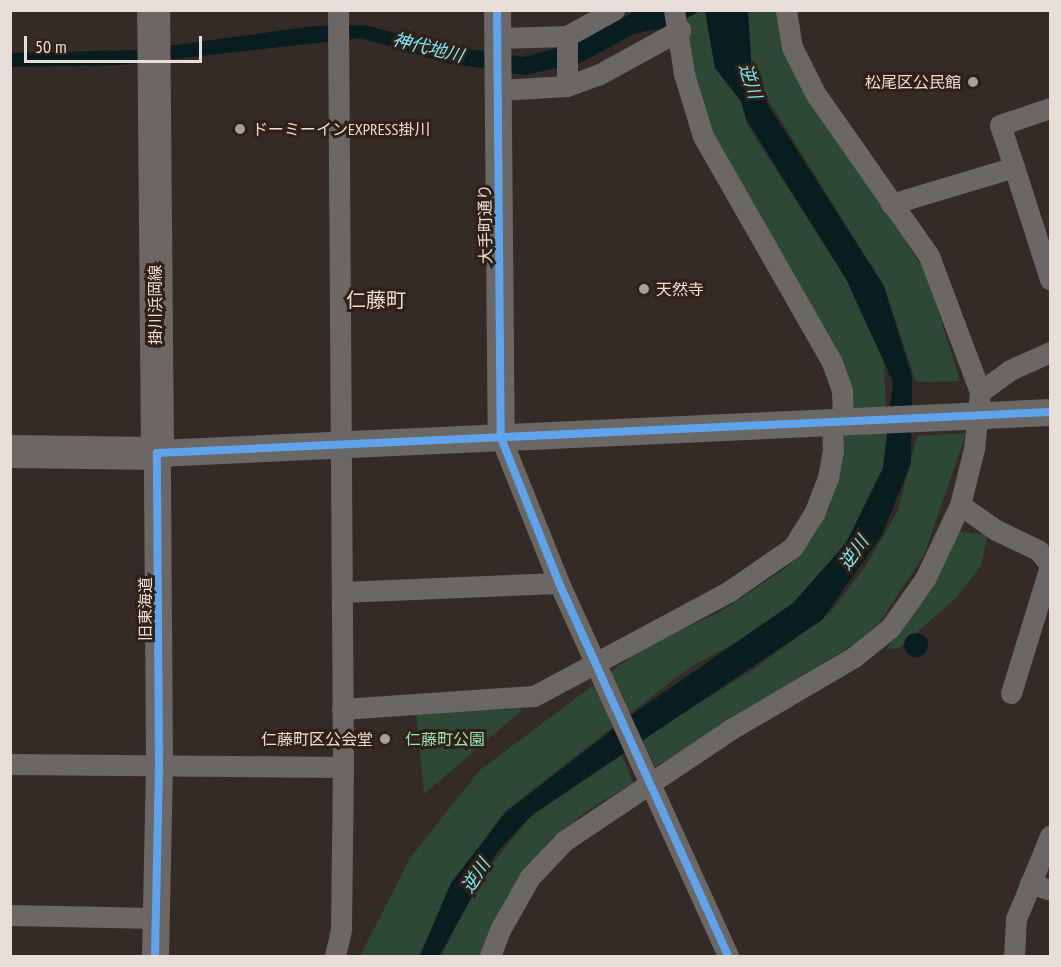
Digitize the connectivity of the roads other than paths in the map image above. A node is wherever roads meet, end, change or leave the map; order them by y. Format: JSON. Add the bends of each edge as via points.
{"nodes":[{"id":1,"x":153,"y":10,"type":"edge"},
{"id":2,"x":497,"y":10,"type":"edge"},
{"id":3,"x":614,"y":10,"type":"edge"},
{"id":4,"x":786,"y":10,"type":"edge"},
{"id":5,"x":338,"y":14,"type":"edge"},
{"id":6,"x":678,"y":21,"type":"edge"},
{"id":7,"x":567,"y":37,"type":"junction"},
{"id":8,"x":498,"y":40,"type":"junction"},
{"id":9,"x":567,"y":84,"type":"junction"},
{"id":10,"x":497,"y":87,"type":"junction"},
{"id":11,"x":1050,"y":108,"type":"edge"},
{"id":12,"x":1014,"y":167,"type":"junction"},
{"id":13,"x":891,"y":204,"type":"junction"},
{"id":14,"x":1050,"y":279,"type":"edge"},
{"id":15,"x":1050,"y":352,"type":"edge"},
{"id":16,"x":973,"y":407,"type":"junction"},
{"id":17,"x":1050,"y":412,"type":"edge"},
{"id":18,"x":846,"y":422,"type":"junction"},
{"id":19,"x":501,"y":438,"type":"junction"},
{"id":20,"x":340,"y":446,"type":"junction"},
{"id":21,"x":10,"y":451,"type":"edge"},
{"id":22,"x":157,"y":453,"type":"junction"},
{"id":23,"x":960,"y":505,"type":"junction"},
{"id":24,"x":1050,"y":566,"type":"edge"},
{"id":25,"x":559,"y":583,"type":"junction"},
{"id":26,"x":342,"y":592,"type":"junction"},
{"id":27,"x":594,"y":661,"type":"junction"},
{"id":28,"x":1011,"y":693,"type":"dead end"},
{"id":29,"x":342,"y":709,"type":"junction"},
{"id":30,"x":10,"y":764,"type":"edge"},
{"id":31,"x":159,"y":764,"type":"junction"},
{"id":32,"x":343,"y":767,"type":"junction"},
{"id":33,"x":648,"y":781,"type":"junction"},
{"id":34,"x":1050,"y":836,"type":"edge"},
{"id":35,"x":1030,"y":883,"type":"junction"},
{"id":36,"x":1050,"y":890,"type":"edge"},
{"id":37,"x":10,"y":915,"type":"edge"},
{"id":38,"x":156,"y":918,"type":"junction"},
{"id":39,"x":155,"y":957,"type":"edge"},
{"id":40,"x":335,"y":957,"type":"edge"},
{"id":41,"x":490,"y":957,"type":"edge"},
{"id":42,"x":728,"y":957,"type":"edge"},
{"id":43,"x":1014,"y":957,"type":"edge"}],
"edges":[{"from":1,"to":22,"type":"main road","name":"掛川浜岡線"},
{"from":2,"to":8,"type":"street","name":"大手町通り"},
{"from":3,"to":7,"type":"street"},
{"from":4,"to":13,"type":"street","via":[[799,66]]},
{"from":5,"to":20,"type":"street"},
{"from":6,"to":9,"type":"street","via":[[598,75]]},
{"from":6,"to":18,"type":"street","via":[[684,74],[703,136],[831,360],[842,391]]},
{"from":7,"to":8,"type":"street"},
{"from":7,"to":9,"type":"street"},
{"from":8,"to":10,"type":"street","name":"大手町通り"},
{"from":9,"to":10,"type":"street"},
{"from":10,"to":19,"type":"street","name":"大手町通り"},
{"from":11,"to":12,"type":"street","via":[[1000,125]]},
{"from":12,"to":13,"type":"street"},
{"from":12,"to":14,"type":"street"},
{"from":13,"to":16,"type":"street","via":[[936,272]]},
{"from":15,"to":16,"type":"street","via":[[1010,370]]},
{"from":16,"to":17,"type":"street"},
{"from":16,"to":18,"type":"street"},
{"from":16,"to":23,"type":"street","via":[[974,449]]},
{"from":18,"to":19,"type":"street"},
{"from":18,"to":27,"type":"street","via":[[833,450],[828,478],[814,514],[793,547],[728,592]]},
{"from":19,"to":20,"type":"street"},
{"from":19,"to":25,"type":"street"},
{"from":20,"to":22,"type":"street"},
{"from":20,"to":26,"type":"street"},
{"from":21,"to":22,"type":"main road"},
{"from":22,"to":31,"type":"street","name":"旧東海道"},
{"from":23,"to":24,"type":"street","via":[[996,530],[1038,550]]},
{"from":23,"to":33,"type":"street","via":[[925,579],[890,628],[854,657]]},
{"from":24,"to":28,"type":"street"},
{"from":25,"to":26,"type":"street"},
{"from":25,"to":27,"type":"street"},
{"from":26,"to":29,"type":"street"},
{"from":27,"to":29,"type":"street","via":[[522,698]]},
{"from":27,"to":33,"type":"street"},
{"from":29,"to":32,"type":"street"},
{"from":30,"to":31,"type":"street"},
{"from":31,"to":32,"type":"street"},
{"from":31,"to":38,"type":"street","name":"旧東海道"},
{"from":32,"to":40,"type":"street","via":[[341,929]]},
{"from":33,"to":41,"type":"street","via":[[564,841],[530,877],[501,928]]},
{"from":33,"to":42,"type":"street"},
{"from":34,"to":35,"type":"street"},
{"from":35,"to":36,"type":"street"},
{"from":35,"to":43,"type":"street","via":[[1016,919]]},
{"from":37,"to":38,"type":"street"},
{"from":38,"to":39,"type":"street","name":"旧東海道"}]}
